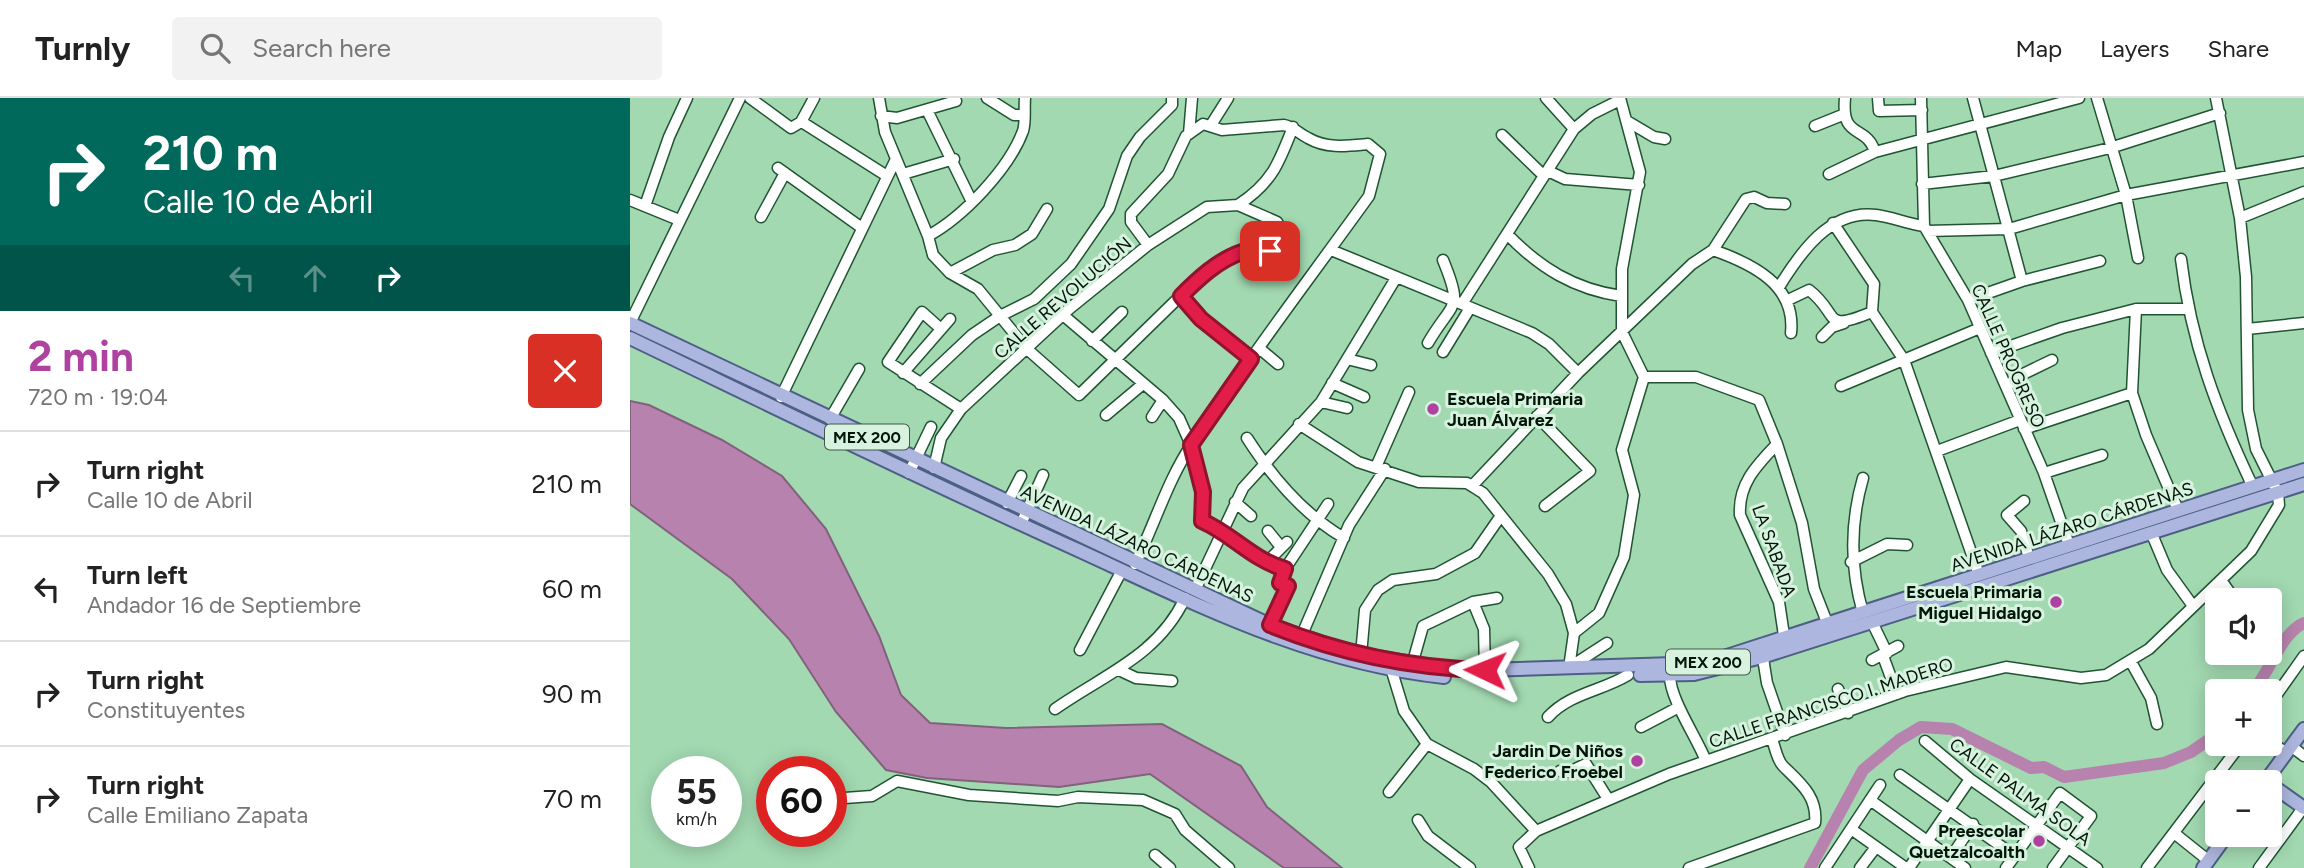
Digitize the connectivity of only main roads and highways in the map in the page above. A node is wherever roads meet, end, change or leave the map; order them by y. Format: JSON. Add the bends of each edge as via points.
{"nodes":[{"id":1,"x":630,"y":323,"type":"edge"},
{"id":2,"x":630,"y":338,"type":"edge"},
{"id":3,"x":666,"y":348,"type":"junction"},
{"id":4,"x":866,"y":436,"type":"junction"},
{"id":5,"x":860,"y":449,"type":"junction"},
{"id":6,"x":2304,"y":470,"type":"edge"},
{"id":7,"x":2304,"y":484,"type":"edge"},
{"id":8,"x":1023,"y":518,"type":"junction"},
{"id":9,"x":1190,"y":594,"type":"junction"},
{"id":10,"x":1867,"y":618,"type":"junction"},
{"id":11,"x":1787,"y":644,"type":"junction"},
{"id":12,"x":1762,"y":652,"type":"junction"},
{"id":13,"x":1390,"y":666,"type":"junction"},
{"id":14,"x":2304,"y":729,"type":"edge"},
{"id":15,"x":2275,"y":770,"type":"edge"},
{"id":16,"x":2282,"y":793,"type":"edge"},
{"id":17,"x":2304,"y":808,"type":"edge"},
{"id":18,"x":2219,"y":847,"type":"edge"},
{"id":19,"x":2206,"y":866,"type":"edge"}],
"edges":[{"from":1,"to":3,"type":"main road","name":"AVENIDA LÁZARO CÁRDENAS","number":"MEX 200"},
{"from":2,"to":3,"type":"main road","name":"AVENIDA LÁZARO CÁRDENAS","number":"MEX 200"},
{"from":3,"to":4,"type":"main road","name":"AVENIDA LÁZARO CÁRDENAS","number":"MEX 200"},
{"from":3,"to":5,"type":"main road","name":"AVENIDA LÁZARO CÁRDENAS","number":"MEX 200"},
{"from":4,"to":5,"type":"main road"},
{"from":4,"to":8,"type":"main road","name":"AVENIDA LÁZARO CÁRDENAS","number":"MEX 200","via":[[1007,503]]},
{"from":5,"to":8,"type":"main road","name":"AVENIDA LÁZARO CÁRDENAS","number":"MEX 200"},
{"from":6,"to":10,"type":"main road","name":"AVENIDA LÁZARO CÁRDENAS","number":"MEX 200","via":[[2029,558]]},
{"from":7,"to":10,"type":"main road","name":"AVENIDA LÁZARO CÁRDENAS","number":"MEX 200"},
{"from":8,"to":9,"type":"main road","name":"AVENIDA LÁZARO CÁRDENAS","number":"MEX 200","via":[[1135,564]]},
{"from":8,"to":9,"type":"main road","name":"AVENIDA LÁZARO CÁRDENAS","number":"MEX 200","via":[[1122,570]]},
{"from":9,"to":13,"type":"main road","name":"AVENIDA LÁZARO CÁRDENAS","number":"MEX 200","via":[[1301,638]]},
{"from":9,"to":13,"type":"main road","name":"AVENIDA LÁZARO CÁRDENAS","number":"MEX 200","via":[[1296,646]]},
{"from":10,"to":11,"type":"main road","name":"AVENIDA LÁZARO CÁRDENAS","number":"MEX 200"},
{"from":10,"to":11,"type":"main road","name":"AVENIDA LÁZARO CÁRDENAS","number":"MEX 200","via":[[1828,625]]},
{"from":11,"to":12,"type":"main road","name":"AVENIDA LÁZARO CÁRDENAS","number":"MEX 200"},
{"from":12,"to":13,"type":"main road","name":"AVENIDA LÁZARO CÁRDENAS","number":"MEX 200","via":[[1705,663],[1485,670]]},
{"from":12,"to":13,"type":"main road","name":"AVENIDA LÁZARO CÁRDENAS","number":"MEX 200","via":[[1694,674],[1670,676],[1446,677]]},
{"from":14,"to":15,"type":"main road"},
{"from":16,"to":17,"type":"main road"},
{"from":18,"to":19,"type":"main road"}]}
